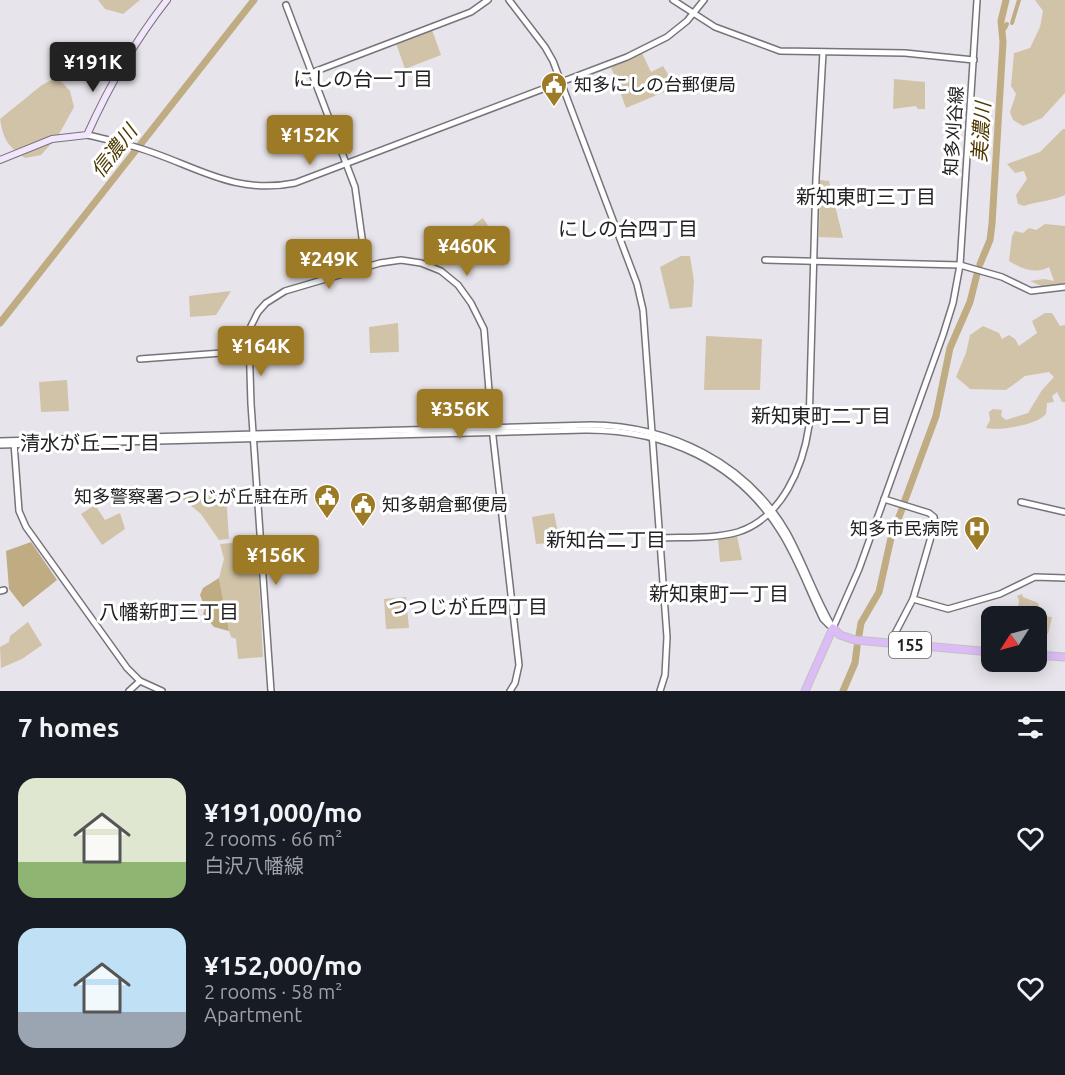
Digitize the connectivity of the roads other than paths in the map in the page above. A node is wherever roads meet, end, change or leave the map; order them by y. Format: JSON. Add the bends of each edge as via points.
{"nodes":[{"id":1,"x":167,"y":0,"type":"edge"},
{"id":2,"x":488,"y":0,"type":"edge"},
{"id":3,"x":510,"y":0,"type":"edge"},
{"id":4,"x":674,"y":0,"type":"edge"},
{"id":5,"x":704,"y":0,"type":"edge"},
{"id":6,"x":977,"y":0,"type":"edge"},
{"id":7,"x":285,"y":5,"type":"dead end"},
{"id":8,"x":692,"y":12,"type":"junction"},
{"id":9,"x":824,"y":52,"type":"junction"},
{"id":10,"x":974,"y":60,"type":"junction"},
{"id":11,"x":311,"y":72,"type":"junction"},
{"id":12,"x":561,"y":83,"type":"junction"},
{"id":13,"x":87,"y":135,"type":"junction"},
{"id":14,"x":0,"y":160,"type":"edge"},
{"id":15,"x":346,"y":165,"type":"junction"},
{"id":16,"x":765,"y":260,"type":"dead end"},
{"id":17,"x":813,"y":260,"type":"junction"},
{"id":18,"x":960,"y":265,"type":"junction"},
{"id":19,"x":366,"y":267,"type":"junction"},
{"id":20,"x":1065,"y":287,"type":"edge"},
{"id":21,"x":249,"y":351,"type":"junction"},
{"id":22,"x":140,"y":359,"type":"dead end"},
{"id":23,"x":492,"y":430,"type":"junction"},
{"id":24,"x":653,"y":434,"type":"junction"},
{"id":25,"x":254,"y":436,"type":"junction"},
{"id":26,"x":14,"y":442,"type":"junction"},
{"id":27,"x":0,"y":443,"type":"edge"},
{"id":28,"x":884,"y":499,"type":"junction"},
{"id":29,"x":1021,"y":502,"type":"dead end"},
{"id":30,"x":770,"y":512,"type":"junction"},
{"id":31,"x":1065,"y":512,"type":"edge"},
{"id":32,"x":660,"y":538,"type":"junction"},
{"id":33,"x":1065,"y":578,"type":"edge"},
{"id":34,"x":913,"y":599,"type":"junction"},
{"id":35,"x":833,"y":628,"type":"junction"},
{"id":36,"x":890,"y":643,"type":"junction"},
{"id":37,"x":981,"y":651,"type":"edge"},
{"id":38,"x":1047,"y":656,"type":"edge"},
{"id":39,"x":1065,"y":657,"type":"edge"},
{"id":40,"x":140,"y":681,"type":"junction"},
{"id":41,"x":129,"y":691,"type":"edge"},
{"id":42,"x":162,"y":691,"type":"edge"},
{"id":43,"x":271,"y":691,"type":"edge"},
{"id":44,"x":510,"y":691,"type":"edge"},
{"id":45,"x":660,"y":691,"type":"edge"},
{"id":46,"x":805,"y":691,"type":"edge"}],
"edges":[{"from":1,"to":13,"type":"main road","via":[[110,85]]},
{"from":2,"to":11,"type":"street","via":[[454,19]]},
{"from":3,"to":12,"type":"street","via":[[545,47]]},
{"from":4,"to":8,"type":"street"},
{"from":5,"to":8,"type":"street"},
{"from":6,"to":10,"type":"street","name":"知多刈谷線"},
{"from":7,"to":11,"type":"street"},
{"from":8,"to":9,"type":"street","via":[[715,27],[780,51]]},
{"from":8,"to":12,"type":"street","via":[[687,21],[652,45]]},
{"from":9,"to":10,"type":"street","via":[[905,53]]},
{"from":9,"to":17,"type":"street"},
{"from":10,"to":18,"type":"street","name":"知多刈谷線"},
{"from":11,"to":15,"type":"street"},
{"from":12,"to":15,"type":"street"},
{"from":12,"to":24,"type":"street","via":[[637,284],[643,310]]},
{"from":13,"to":14,"type":"main road","via":[[52,139]]},
{"from":13,"to":15,"type":"street","via":[[254,187],[295,183]]},
{"from":15,"to":19,"type":"street","via":[[355,188]]},
{"from":16,"to":17,"type":"street"},
{"from":17,"to":18,"type":"street"},
{"from":17,"to":30,"type":"street","via":[[807,440],[792,483]]},
{"from":18,"to":20,"type":"street","via":[[1002,277],[1031,291]]},
{"from":18,"to":28,"type":"street","name":"知多刈谷線","via":[[946,325]]},
{"from":19,"to":21,"type":"street","via":[[272,297],[253,320]]},
{"from":19,"to":23,"type":"street","via":[[412,261],[441,272],[458,285],[484,329]]},
{"from":21,"to":22,"type":"street"},
{"from":21,"to":25,"type":"street"},
{"from":23,"to":24,"type":"street","via":[[608,425]]},
{"from":23,"to":25,"type":"street"},
{"from":23,"to":44,"type":"street","via":[[519,665]]},
{"from":24,"to":30,"type":"street","via":[[680,441],[711,457],[742,479]]},
{"from":24,"to":32,"type":"street"},
{"from":25,"to":26,"type":"street"},
{"from":25,"to":43,"type":"street"},
{"from":26,"to":27,"type":"street"},
{"from":26,"to":40,"type":"street","via":[[19,511],[26,527]]},
{"from":28,"to":34,"type":"street","via":[[928,513],[934,519]]},
{"from":28,"to":35,"type":"street","name":"知多刈谷線"},
{"from":29,"to":31,"type":"street"},
{"from":30,"to":32,"type":"street","via":[[737,532]]},
{"from":30,"to":35,"type":"street","via":[[793,545]]},
{"from":32,"to":45,"type":"street","via":[[667,637]]},
{"from":33,"to":34,"type":"street","via":[[1035,577],[993,597],[948,609]]},
{"from":34,"to":36,"type":"street"},
{"from":35,"to":36,"type":"highway","number":"155","via":[[851,639]]},
{"from":35,"to":46,"type":"highway"},
{"from":36,"to":37,"type":"highway","number":"155"},
{"from":38,"to":39,"type":"highway"},
{"from":40,"to":41,"type":"street"},
{"from":40,"to":42,"type":"street"}]}
